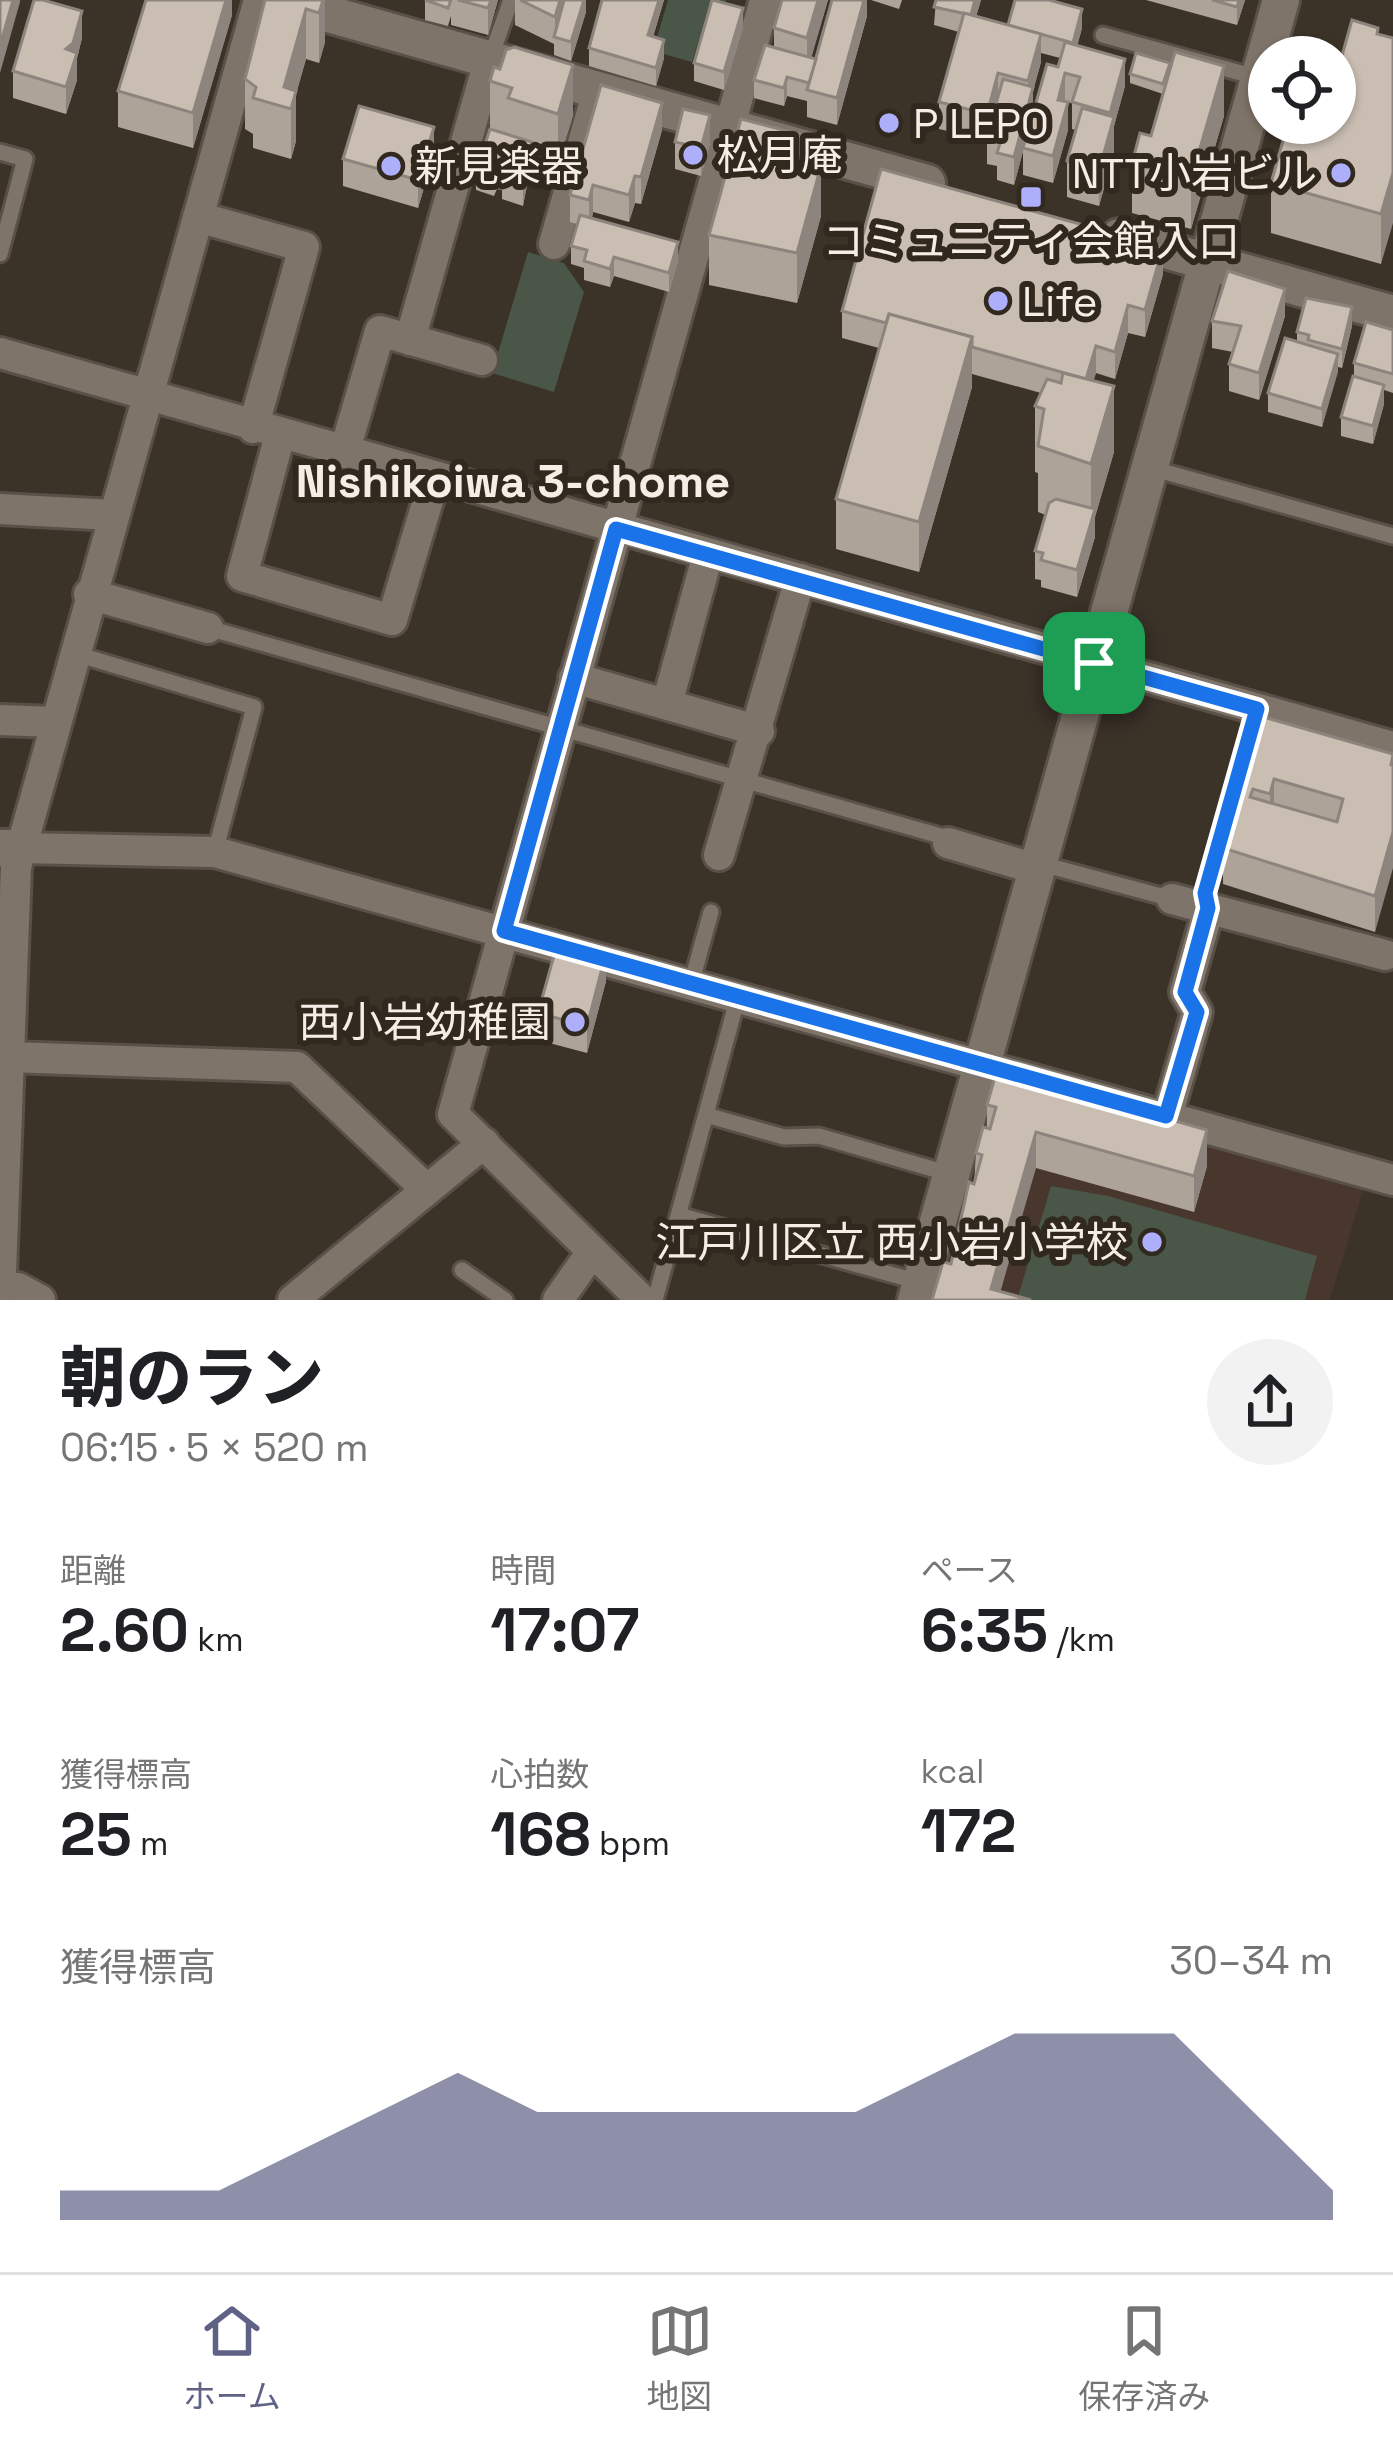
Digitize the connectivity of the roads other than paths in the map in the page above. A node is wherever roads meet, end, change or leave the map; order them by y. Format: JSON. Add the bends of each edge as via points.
{"nodes":[{"id":1,"x":259,"y":0,"type":"edge"},
{"id":2,"x":279,"y":0,"type":"edge"},
{"id":3,"x":511,"y":0,"type":"edge"},
{"id":4,"x":765,"y":0,"type":"edge"},
{"id":5,"x":1281,"y":0,"type":"edge"},
{"id":6,"x":1103,"y":35,"type":"dead end"},
{"id":7,"x":1271,"y":36,"type":"edge"},
{"id":8,"x":489,"y":61,"type":"junction"},
{"id":9,"x":1248,"y":75,"type":"edge"},
{"id":10,"x":598,"y":91,"type":"junction"},
{"id":11,"x":1248,"y":117,"type":"edge"},
{"id":12,"x":730,"y":127,"type":"junction"},
{"id":13,"x":0,"y":152,"type":"edge"},
{"id":14,"x":957,"y":191,"type":"edge"},
{"id":15,"x":198,"y":217,"type":"junction"},
{"id":16,"x":1094,"y":230,"type":"edge"},
{"id":17,"x":554,"y":244,"type":"dead end"},
{"id":18,"x":0,"y":254,"type":"edge"},
{"id":19,"x":1207,"y":262,"type":"junction"},
{"id":20,"x":1393,"y":314,"type":"edge"},
{"id":21,"x":410,"y":340,"type":"junction"},
{"id":22,"x":0,"y":353,"type":"edge"},
{"id":23,"x":482,"y":360,"type":"dead end"},
{"id":24,"x":146,"y":398,"type":"junction"},
{"id":25,"x":267,"y":431,"type":"junction"},
{"id":26,"x":344,"y":453,"type":"junction"},
{"id":27,"x":1149,"y":467,"type":"junction"},
{"id":28,"x":435,"y":477,"type":"junction"},
{"id":29,"x":0,"y":509,"type":"edge"},
{"id":30,"x":112,"y":514,"type":"junction"},
{"id":31,"x":616,"y":529,"type":"junction"},
{"id":32,"x":1393,"y":536,"type":"edge"},
{"id":33,"x":708,"y":554,"type":"junction"},
{"id":34,"x":800,"y":579,"type":"junction"},
{"id":35,"x":89,"y":594,"type":"junction"},
{"id":36,"x":208,"y":628,"type":"joint"},
{"id":37,"x":73,"y":653,"type":"junction"},
{"id":38,"x":1094,"y":663,"type":"junction"},
{"id":39,"x":574,"y":679,"type":"junction"},
{"id":40,"x":667,"y":704,"type":"junction"},
{"id":41,"x":1257,"y":709,"type":"junction"},
{"id":42,"x":0,"y":720,"type":"edge"},
{"id":43,"x":54,"y":722,"type":"junction"},
{"id":44,"x":560,"y":729,"type":"junction"},
{"id":45,"x":759,"y":731,"type":"junction"},
{"id":46,"x":1393,"y":747,"type":"edge"},
{"id":47,"x":745,"y":782,"type":"junction"},
{"id":48,"x":948,"y":843,"type":"joint"},
{"id":49,"x":11,"y":848,"type":"edge"},
{"id":50,"x":215,"y":852,"type":"junction"},
{"id":51,"x":719,"y":855,"type":"dead end"},
{"id":52,"x":1044,"y":868,"type":"junction"},
{"id":53,"x":1172,"y":899,"type":"joint"},
{"id":54,"x":1208,"y":908,"type":"junction"},
{"id":55,"x":711,"y":912,"type":"dead end"},
{"id":56,"x":504,"y":931,"type":"junction"},
{"id":57,"x":1389,"y":960,"type":"edge"},
{"id":58,"x":691,"y":984,"type":"junction"},
{"id":59,"x":739,"y":997,"type":"junction"},
{"id":60,"x":5,"y":1002,"type":"edge"},
{"id":61,"x":8,"y":1057,"type":"junction"},
{"id":62,"x":980,"y":1064,"type":"junction"},
{"id":63,"x":706,"y":1115,"type":"junction"},
{"id":64,"x":1166,"y":1116,"type":"junction"},
{"id":65,"x":484,"y":1143,"type":"junction"},
{"id":66,"x":2,"y":1149,"type":"edge"},
{"id":67,"x":950,"y":1174,"type":"junction"},
{"id":68,"x":1393,"y":1180,"type":"edge"},
{"id":69,"x":427,"y":1190,"type":"junction"},
{"id":70,"x":679,"y":1215,"type":"junction"},
{"id":71,"x":592,"y":1252,"type":"junction"},
{"id":72,"x":462,"y":1270,"type":"dead end"},
{"id":73,"x":0,"y":1287,"type":"edge"},
{"id":74,"x":304,"y":1291,"type":"edge"},
{"id":75,"x":918,"y":1291,"type":"edge"},
{"id":76,"x":0,"y":1300,"type":"edge"},
{"id":77,"x":40,"y":1300,"type":"edge"},
{"id":78,"x":342,"y":1300,"type":"edge"},
{"id":79,"x":505,"y":1300,"type":"edge"},
{"id":80,"x":558,"y":1300,"type":"edge"},
{"id":81,"x":642,"y":1300,"type":"edge"},
{"id":82,"x":655,"y":1300,"type":"edge"}],
"edges":[{"from":1,"to":15,"type":"street"},
{"from":2,"to":8,"type":"street"},
{"from":3,"to":8,"type":"lane"},
{"from":4,"to":12,"type":"street"},
{"from":5,"to":7,"type":"street"},
{"from":6,"to":9,"type":"lane"},
{"from":8,"to":10,"type":"street"},
{"from":8,"to":21,"type":"street"},
{"from":10,"to":12,"type":"street"},
{"from":10,"to":17,"type":"street"},
{"from":11,"to":19,"type":"street"},
{"from":12,"to":14,"type":"street"},
{"from":12,"to":31,"type":"street"},
{"from":13,"to":18,"type":"lane","via":[[25,159]]},
{"from":15,"to":24,"type":"street"},
{"from":15,"to":25,"type":"street","via":[[304,248]]},
{"from":16,"to":19,"type":"street"},
{"from":19,"to":20,"type":"street"},
{"from":19,"to":27,"type":"street"},
{"from":21,"to":23,"type":"street"},
{"from":21,"to":26,"type":"street","via":[[380,331]]},
{"from":22,"to":24,"type":"street"},
{"from":24,"to":25,"type":"street"},
{"from":24,"to":30,"type":"street"},
{"from":25,"to":26,"type":"street"},
{"from":25,"to":28,"type":"street","via":[[242,576],[392,620]]},
{"from":26,"to":28,"type":"street"},
{"from":27,"to":32,"type":"lane"},
{"from":27,"to":38,"type":"street"},
{"from":28,"to":31,"type":"street"},
{"from":29,"to":30,"type":"street"},
{"from":30,"to":35,"type":"street"},
{"from":31,"to":33,"type":"street"},
{"from":31,"to":39,"type":"street"},
{"from":33,"to":34,"type":"street"},
{"from":33,"to":40,"type":"street"},
{"from":34,"to":38,"type":"street"},
{"from":34,"to":45,"type":"street"},
{"from":35,"to":36,"type":"street"},
{"from":35,"to":37,"type":"street"},
{"from":36,"to":44,"type":"lane"},
{"from":37,"to":43,"type":"street"},
{"from":37,"to":50,"type":"lane","via":[[254,707]]},
{"from":38,"to":41,"type":"street"},
{"from":38,"to":52,"type":"street"},
{"from":39,"to":40,"type":"street"},
{"from":39,"to":44,"type":"street"},
{"from":40,"to":45,"type":"street"},
{"from":41,"to":46,"type":"street"},
{"from":41,"to":54,"type":"lane","via":[[1205,893]]},
{"from":42,"to":43,"type":"street"},
{"from":43,"to":49,"type":"street"},
{"from":44,"to":47,"type":"lane"},
{"from":44,"to":56,"type":"street"},
{"from":45,"to":47,"type":"street"},
{"from":47,"to":48,"type":"lane"},
{"from":47,"to":51,"type":"street"},
{"from":48,"to":52,"type":"street"},
{"from":49,"to":50,"type":"street"},
{"from":49,"to":60,"type":"street"},
{"from":50,"to":56,"type":"street"},
{"from":52,"to":53,"type":"lane"},
{"from":52,"to":62,"type":"street"},
{"from":53,"to":54,"type":"street"},
{"from":54,"to":57,"type":"street"},
{"from":54,"to":64,"type":"street","via":[[1185,992],[1197,1012]]},
{"from":55,"to":58,"type":"lane"},
{"from":56,"to":58,"type":"street"},
{"from":56,"to":65,"type":"street","via":[[453,1114]]},
{"from":58,"to":59,"type":"street"},
{"from":59,"to":62,"type":"street"},
{"from":59,"to":63,"type":"lane"},
{"from":60,"to":61,"type":"street"},
{"from":61,"to":66,"type":"street"},
{"from":61,"to":69,"type":"street","via":[[297,1067]]},
{"from":62,"to":64,"type":"street"},
{"from":62,"to":67,"type":"street"},
{"from":63,"to":67,"type":"lane","via":[[784,1137],[819,1136]]},
{"from":63,"to":70,"type":"lane"},
{"from":64,"to":68,"type":"street"},
{"from":65,"to":69,"type":"street"},
{"from":65,"to":71,"type":"street"},
{"from":66,"to":73,"type":"street"},
{"from":67,"to":75,"type":"street"},
{"from":69,"to":74,"type":"street"},
{"from":70,"to":75,"type":"lane"},
{"from":70,"to":82,"type":"lane"},
{"from":71,"to":80,"type":"street"},
{"from":71,"to":81,"type":"street"},
{"from":72,"to":79,"type":"lane"},
{"from":73,"to":76,"type":"street"},
{"from":73,"to":77,"type":"street"},
{"from":74,"to":78,"type":"street"}]}
